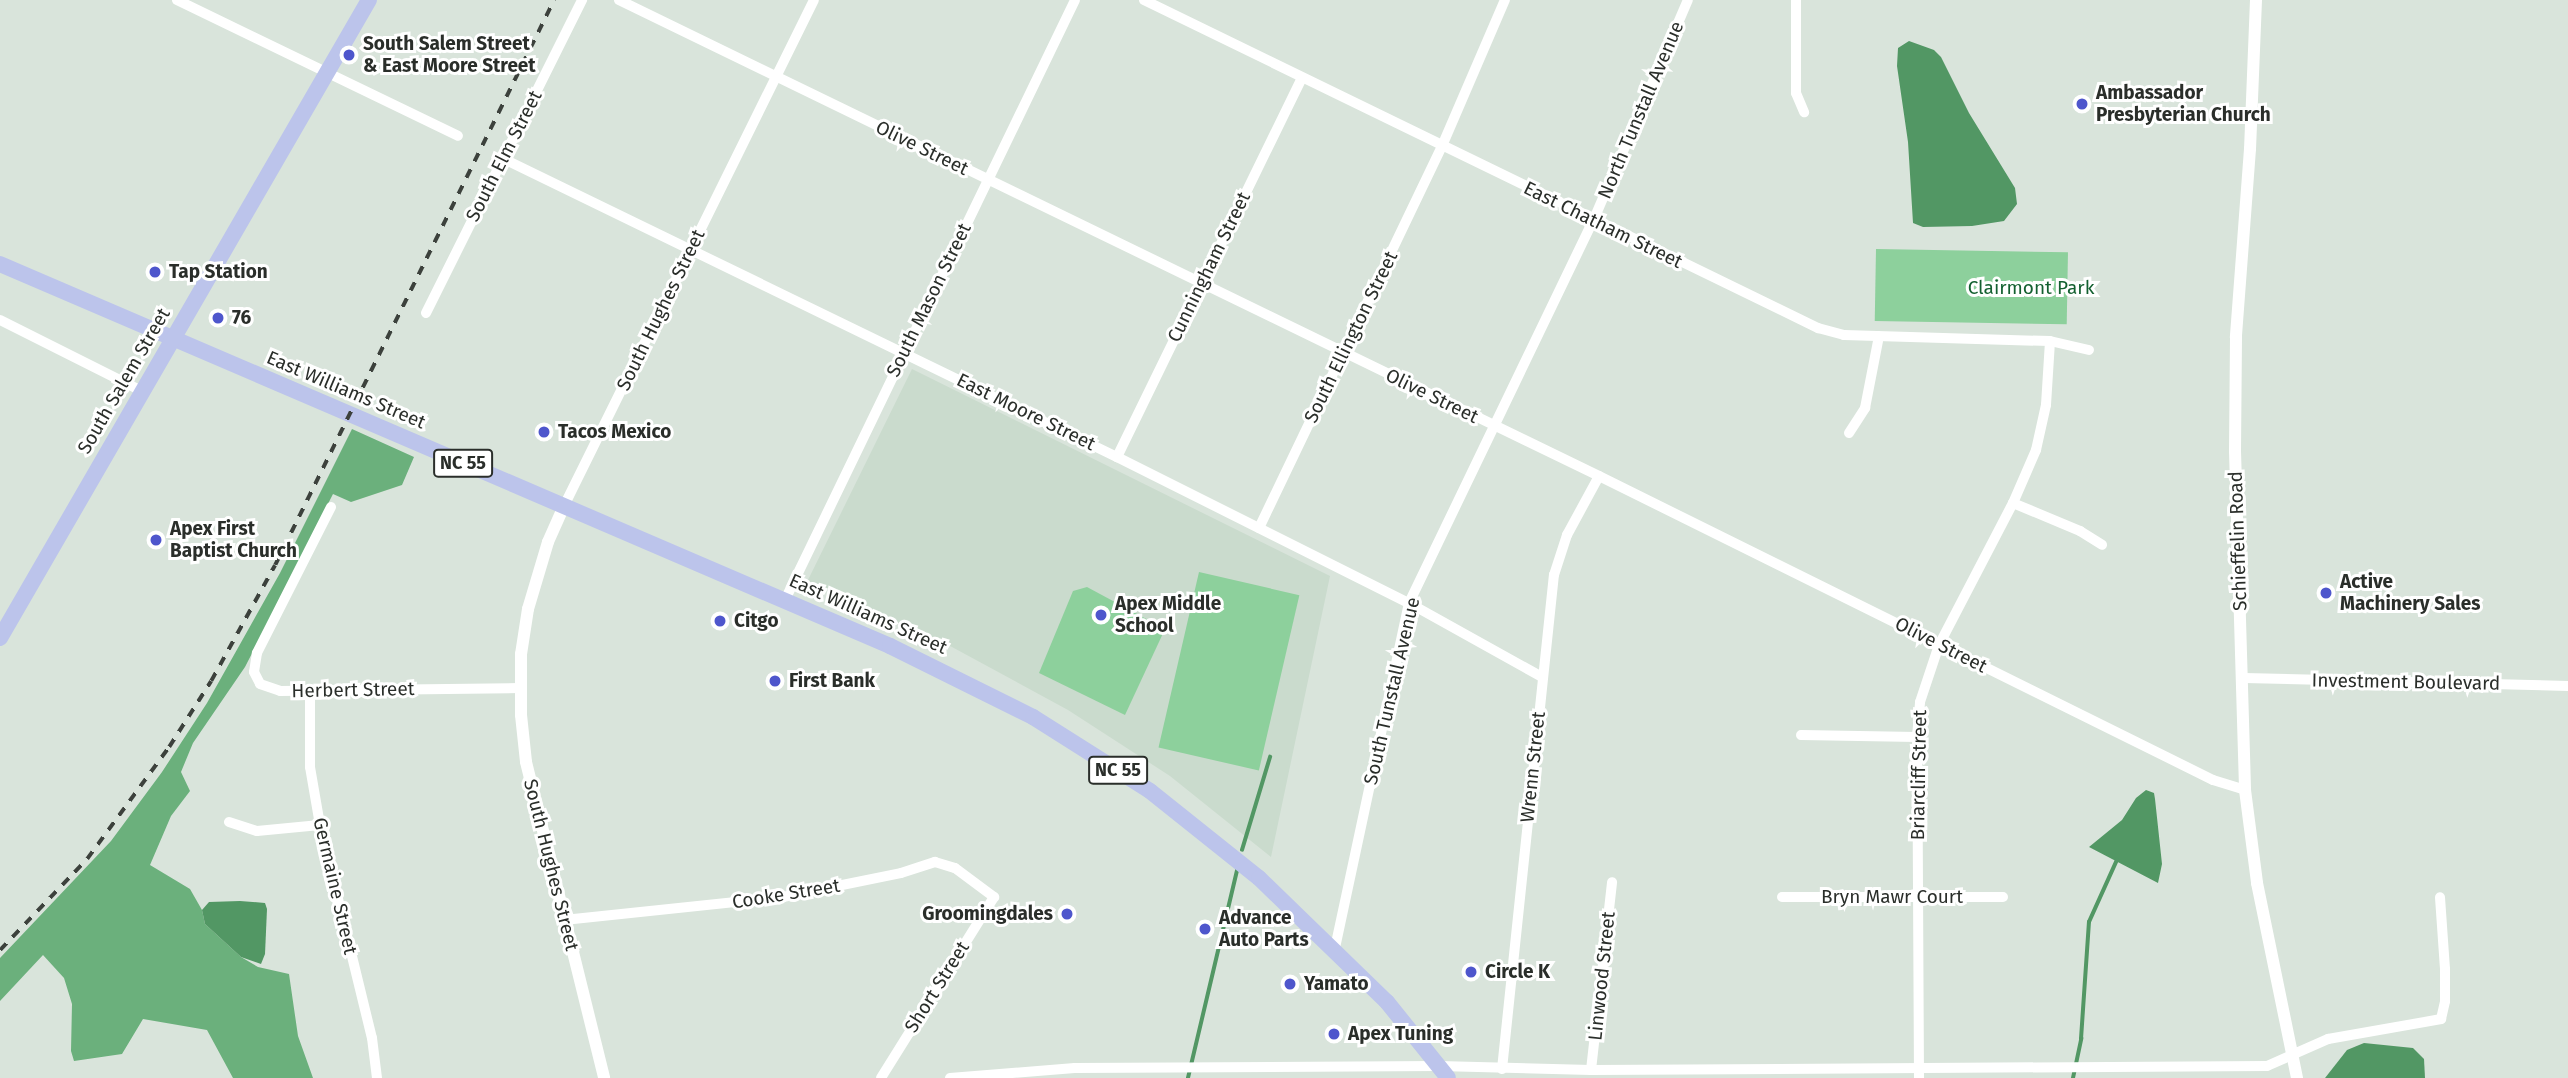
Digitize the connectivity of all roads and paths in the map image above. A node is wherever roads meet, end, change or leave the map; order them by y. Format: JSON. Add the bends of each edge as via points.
{"nodes":[{"id":1,"x":177,"y":0,"type":"edge"},
{"id":2,"x":369,"y":0,"type":"edge"},
{"id":3,"x":582,"y":0,"type":"edge"},
{"id":4,"x":619,"y":0,"type":"edge"},
{"id":5,"x":814,"y":0,"type":"edge"},
{"id":6,"x":1075,"y":0,"type":"edge"},
{"id":7,"x":1144,"y":0,"type":"edge"},
{"id":8,"x":1505,"y":0,"type":"edge"},
{"id":9,"x":1688,"y":0,"type":"edge"},
{"id":10,"x":1796,"y":0,"type":"edge"},
{"id":11,"x":2256,"y":0,"type":"edge"},
{"id":12,"x":198,"y":4,"type":"edge"},
{"id":13,"x":326,"y":72,"type":"junction"},
{"id":14,"x":777,"y":77,"type":"junction"},
{"id":15,"x":1302,"y":78,"type":"junction"},
{"id":16,"x":1804,"y":112,"type":"dead end"},
{"id":17,"x":458,"y":136,"type":"dead end"},
{"id":18,"x":1442,"y":146,"type":"junction"},
{"id":19,"x":504,"y":159,"type":"junction"},
{"id":20,"x":987,"y":179,"type":"junction"},
{"id":21,"x":1594,"y":219,"type":"junction"},
{"id":22,"x":690,"y":249,"type":"junction"},
{"id":23,"x":0,"y":264,"type":"edge"},
{"id":24,"x":1200,"y":284,"type":"junction"},
{"id":25,"x":426,"y":313,"type":"dead end"},
{"id":26,"x":0,"y":320,"type":"edge"},
{"id":27,"x":1879,"y":336,"type":"junction"},
{"id":28,"x":172,"y":339,"type":"junction"},
{"id":29,"x":2050,"y":341,"type":"junction"},
{"id":30,"x":2089,"y":350,"type":"dead end"},
{"id":31,"x":904,"y":352,"type":"junction"},
{"id":32,"x":1345,"y":353,"type":"junction"},
{"id":33,"x":142,"y":391,"type":"junction"},
{"id":34,"x":1494,"y":426,"type":"junction"},
{"id":35,"x":1849,"y":433,"type":"dead end"},
{"id":36,"x":1117,"y":457,"type":"junction"},
{"id":37,"x":1599,"y":476,"type":"junction"},
{"id":38,"x":2013,"y":503,"type":"junction"},
{"id":39,"x":564,"y":506,"type":"junction"},
{"id":40,"x":331,"y":507,"type":"dead end"},
{"id":41,"x":1259,"y":528,"type":"junction"},
{"id":42,"x":2102,"y":545,"type":"dead end"},
{"id":43,"x":785,"y":600,"type":"junction"},
{"id":44,"x":1409,"y":603,"type":"junction"},
{"id":45,"x":0,"y":638,"type":"edge"},
{"id":46,"x":1940,"y":645,"type":"junction"},
{"id":47,"x":1542,"y":677,"type":"junction"},
{"id":48,"x":2244,"y":678,"type":"junction"},
{"id":49,"x":2568,"y":686,"type":"edge"},
{"id":50,"x":520,"y":688,"type":"junction"},
{"id":51,"x":310,"y":691,"type":"junction"},
{"id":52,"x":1801,"y":735,"type":"dead end"},
{"id":53,"x":1917,"y":737,"type":"junction"},
{"id":54,"x":2245,"y":790,"type":"junction"},
{"id":55,"x":229,"y":822,"type":"dead end"},
{"id":56,"x":320,"y":825,"type":"junction"},
{"id":57,"x":1612,"y":882,"type":"dead end"},
{"id":58,"x":994,"y":897,"type":"joint"},
{"id":59,"x":1782,"y":897,"type":"dead end"},
{"id":60,"x":1919,"y":897,"type":"junction"},
{"id":61,"x":2003,"y":897,"type":"dead end"},
{"id":62,"x":2440,"y":897,"type":"dead end"},
{"id":63,"x":564,"y":920,"type":"junction"},
{"id":64,"x":1335,"y":948,"type":"junction"},
{"id":65,"x":2292,"y":1054,"type":"junction"},
{"id":66,"x":1503,"y":1069,"type":"junction"},
{"id":67,"x":1591,"y":1070,"type":"junction"},
{"id":68,"x":1444,"y":1072,"type":"edge"},
{"id":69,"x":1919,"y":1073,"type":"edge"},
{"id":70,"x":2157,"y":1073,"type":"edge"},
{"id":71,"x":1798,"y":1074,"type":"edge"},
{"id":72,"x":377,"y":1078,"type":"edge"},
{"id":73,"x":604,"y":1078,"type":"edge"},
{"id":74,"x":881,"y":1078,"type":"edge"},
{"id":75,"x":950,"y":1078,"type":"edge"},
{"id":76,"x":958,"y":1078,"type":"edge"},
{"id":77,"x":2297,"y":1078,"type":"edge"}],
"edges":[{"from":1,"to":12,"type":"street"},
{"from":2,"to":13,"type":"main road","name":"South Salem Street"},
{"from":3,"to":19,"type":"street","name":"South Elm Street"},
{"from":4,"to":14,"type":"street","name":"Olive Street"},
{"from":5,"to":14,"type":"street","name":"South Hughes Street"},
{"from":6,"to":20,"type":"street","name":"South Mason Street"},
{"from":7,"to":15,"type":"street","name":"East Chatham Street"},
{"from":8,"to":18,"type":"street","name":"South Ellington Street"},
{"from":9,"to":21,"type":"street","name":"North Tunstall Avenue"},
{"from":10,"to":16,"type":"street","via":[[1796,93]]},
{"from":11,"to":48,"type":"street","name":"Schieffelin Road","via":[[2236,337],[2235,451]]},
{"from":12,"to":13,"type":"street"},
{"from":13,"to":17,"type":"street"},
{"from":13,"to":28,"type":"main road","name":"South Salem Street"},
{"from":14,"to":20,"type":"street","name":"Olive Street"},
{"from":14,"to":22,"type":"street","name":"South Hughes Street"},
{"from":15,"to":18,"type":"street","name":"East Chatham Street"},
{"from":15,"to":24,"type":"street","name":"Cunningham Street"},
{"from":18,"to":21,"type":"street","name":"East Chatham Street"},
{"from":18,"to":32,"type":"street","name":"South Ellington Street"},
{"from":19,"to":22,"type":"street","name":"East Moore Street"},
{"from":19,"to":25,"type":"street","name":"South Elm Street"},
{"from":20,"to":24,"type":"street","name":"Olive Street"},
{"from":20,"to":31,"type":"street","name":"South Mason Street"},
{"from":21,"to":27,"type":"street","name":"East Chatham Street","via":[[1818,328],[1844,335]]},
{"from":21,"to":34,"type":"street","name":"South Tunstall Avenue"},
{"from":22,"to":31,"type":"street","name":"East Moore Street"},
{"from":22,"to":39,"type":"street","name":"South Hughes Street"},
{"from":23,"to":28,"type":"main road","number":"NC 55"},
{"from":24,"to":32,"type":"street","name":"Olive Street"},
{"from":24,"to":36,"type":"street","name":"Cunningham Street"},
{"from":26,"to":33,"type":"street"},
{"from":27,"to":29,"type":"street","name":"East Chatham Street"},
{"from":27,"to":35,"type":"street","via":[[1865,408]]},
{"from":28,"to":33,"type":"main road","name":"South Salem Street"},
{"from":28,"to":39,"type":"main road","name":"East Williams Street","number":"NC 55"},
{"from":29,"to":30,"type":"street","name":"East Chatham Street"},
{"from":29,"to":38,"type":"street","name":"Briarcliff Street","via":[[2040,436]]},
{"from":31,"to":36,"type":"street","name":"East Moore Street"},
{"from":31,"to":43,"type":"street","name":"South Mason Street"},
{"from":32,"to":34,"type":"street","name":"Olive Street"},
{"from":32,"to":41,"type":"street","name":"South Ellington Street"},
{"from":33,"to":45,"type":"main road","name":"South Salem Street"},
{"from":34,"to":37,"type":"street","name":"Olive Street"},
{"from":34,"to":44,"type":"street","name":"South Tunstall Avenue"},
{"from":36,"to":41,"type":"street","name":"East Moore Street"},
{"from":37,"to":46,"type":"street","name":"Olive Street"},
{"from":37,"to":47,"type":"street","name":"Wrenn Street","via":[[1559,554]]},
{"from":38,"to":42,"type":"street"},
{"from":38,"to":46,"type":"street","name":"Briarcliff Street"},
{"from":39,"to":43,"type":"main road","name":"East Williams Street","number":"NC 55"},
{"from":39,"to":50,"type":"street","name":"South Hughes Street","via":[[528,609]]},
{"from":40,"to":51,"type":"street","name":"Herbert Street","via":[[254,663],[256,679],[268,689]]},
{"from":41,"to":44,"type":"street","name":"East Moore Street"},
{"from":43,"to":64,"type":"main road","name":"East Williams Street","number":"NC 55","via":[[974,685],[1090,752],[1236,857]]},
{"from":44,"to":47,"type":"street","name":"East Moore Street"},
{"from":44,"to":64,"type":"street","name":"South Tunstall Avenue"},
{"from":46,"to":53,"type":"street","name":"Briarcliff Street","via":[[1920,702]]},
{"from":46,"to":54,"type":"street","name":"Olive Street","via":[[2213,780]]},
{"from":47,"to":66,"type":"street","name":"Wrenn Street"},
{"from":48,"to":49,"type":"street","name":"Investment Boulevard"},
{"from":48,"to":54,"type":"street","name":"Schieffelin Road"},
{"from":50,"to":51,"type":"street","name":"Herbert Street"},
{"from":50,"to":63,"type":"street","name":"South Hughes Street","via":[[526,762]]},
{"from":51,"to":56,"type":"street","name":"Germaine Street","via":[[310,767]]},
{"from":52,"to":53,"type":"street"},
{"from":53,"to":60,"type":"street","name":"Briarcliff Street"},
{"from":54,"to":65,"type":"street","name":"Schieffelin Road","via":[[2257,883]]},
{"from":55,"to":56,"type":"street","via":[[257,831]]},
{"from":56,"to":72,"type":"street","name":"Germaine Street","via":[[372,1038]]},
{"from":57,"to":67,"type":"street","name":"Linwood Street"},
{"from":58,"to":63,"type":"street","name":"Cooke Street","via":[[955,868],[936,862],[783,897]]},
{"from":58,"to":74,"type":"street","name":"Short Street"},
{"from":59,"to":60,"type":"street","name":"Bryn Mawr Court"},
{"from":60,"to":61,"type":"street","name":"Bryn Mawr Court"},
{"from":60,"to":69,"type":"street","name":"Briarcliff Street"},
{"from":62,"to":65,"type":"street","via":[[2445,969],[2441,1019],[2328,1040]]},
{"from":63,"to":73,"type":"street","name":"South Hughes Street"},
{"from":64,"to":68,"type":"main road","name":"East Williams Street","number":"NC 55"},
{"from":65,"to":70,"type":"street","via":[[2267,1066]]},
{"from":65,"to":77,"type":"street","name":"Schieffelin Road"},
{"from":66,"to":67,"type":"street"},
{"from":66,"to":68,"type":"street"},
{"from":67,"to":71,"type":"street"},
{"from":68,"to":76,"type":"street","via":[[1075,1068]]},
{"from":69,"to":70,"type":"street","via":[[2067,1068]]},
{"from":69,"to":71,"type":"street"},
{"from":75,"to":76,"type":"street"}]}
